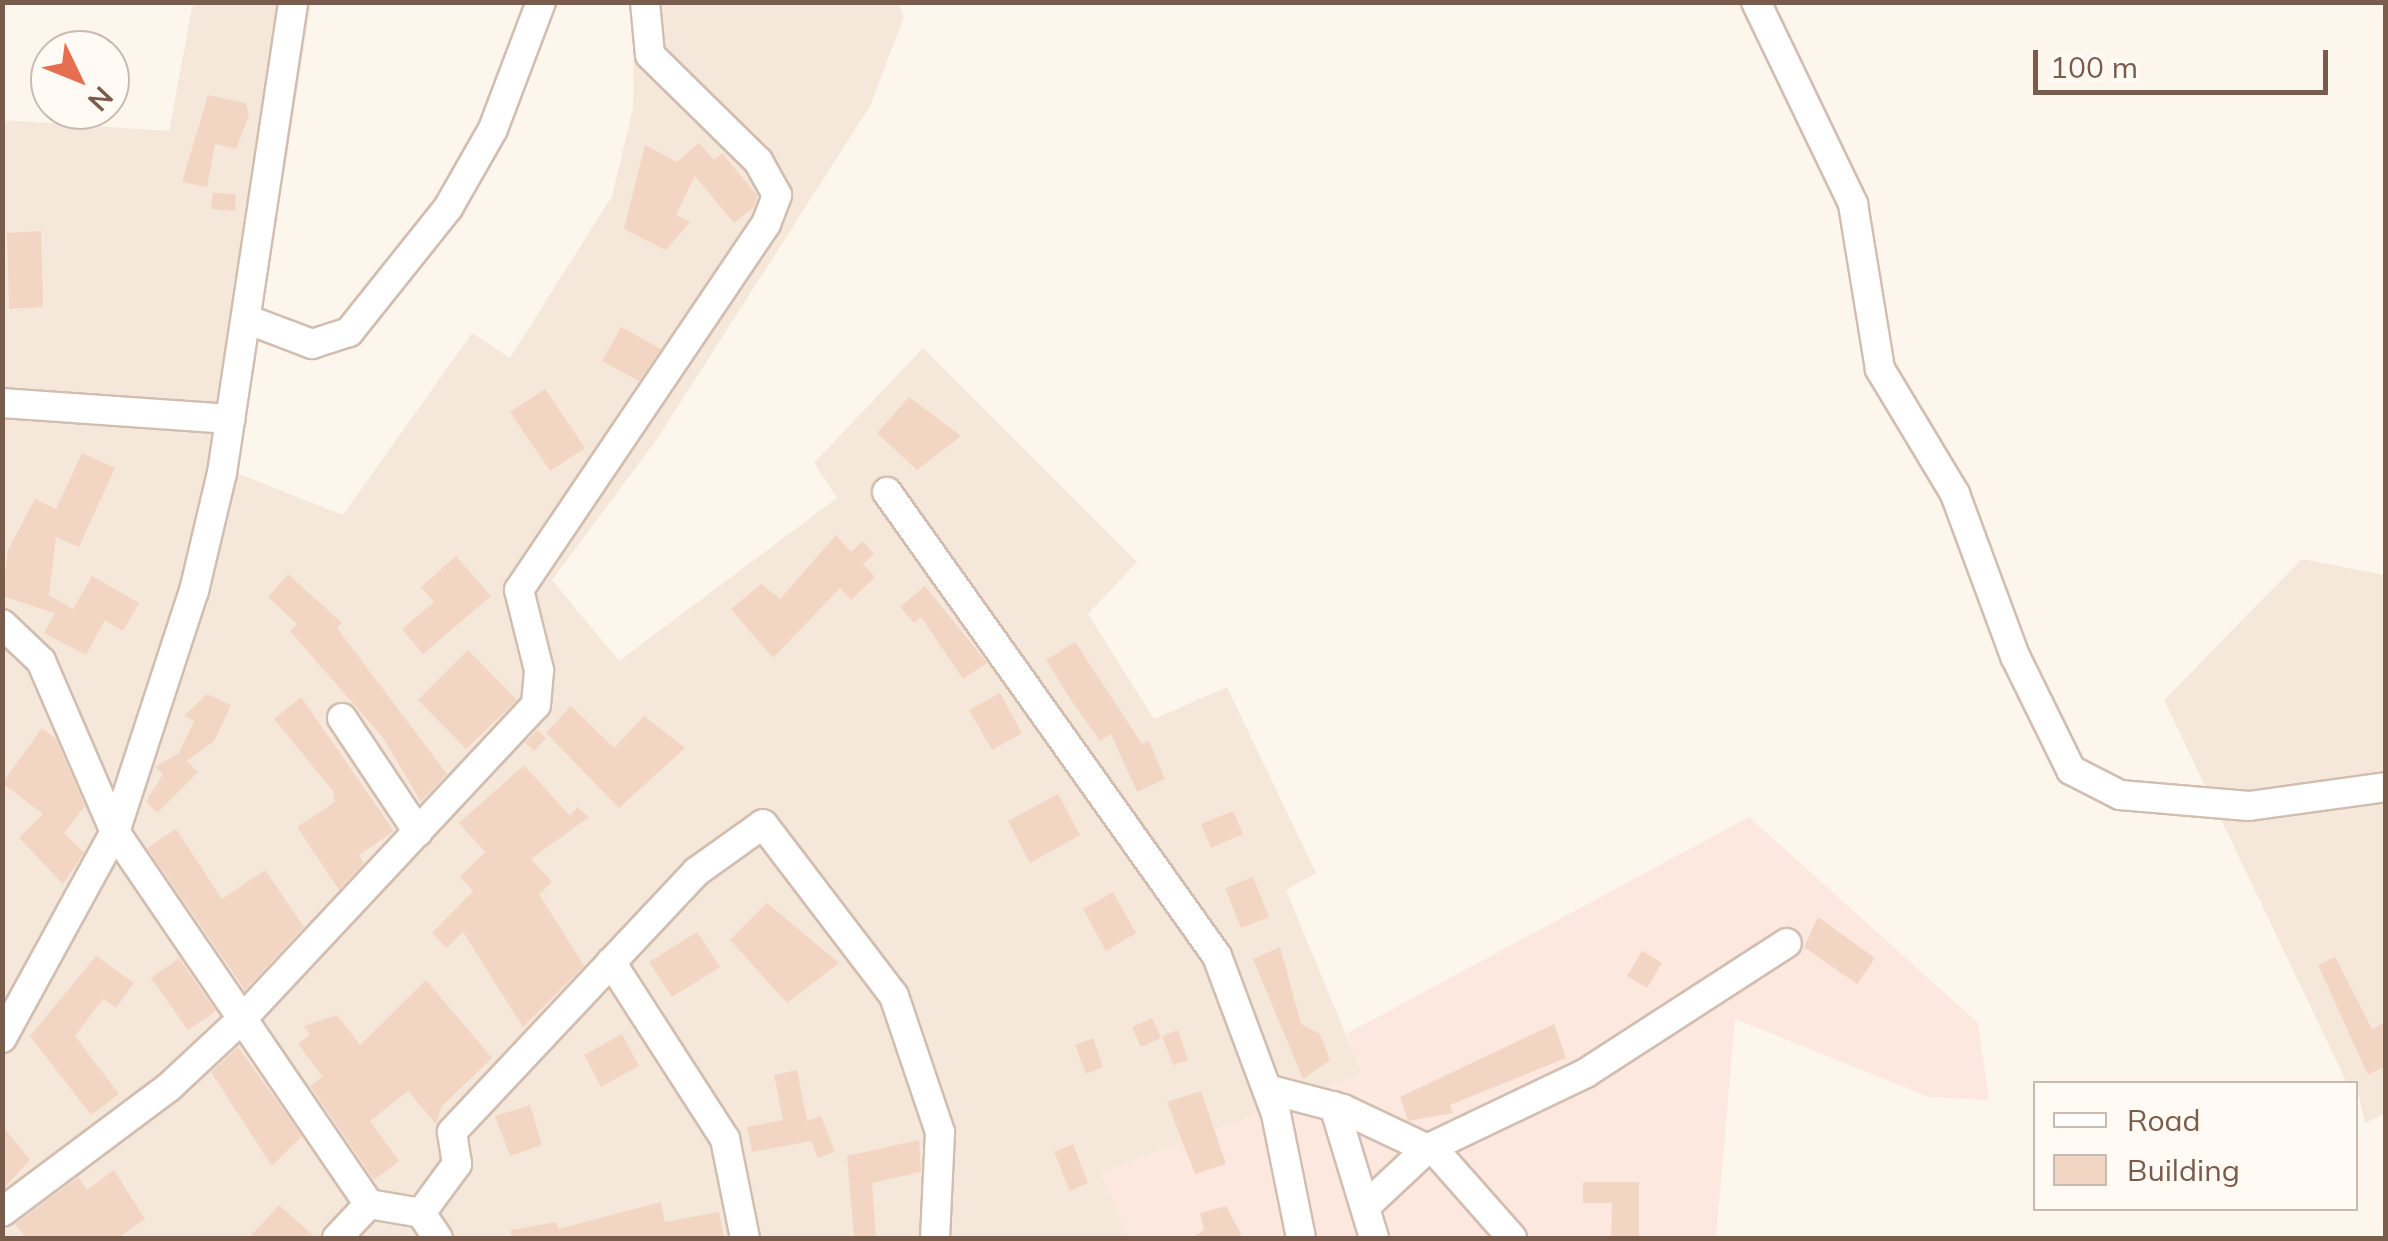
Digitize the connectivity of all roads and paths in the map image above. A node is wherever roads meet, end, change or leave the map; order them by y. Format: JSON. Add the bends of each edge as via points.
{"nodes":[{"id":1,"x":293,"y":2,"type":"edge"},
{"id":2,"x":541,"y":2,"type":"edge"},
{"id":3,"x":645,"y":2,"type":"edge"},
{"id":4,"x":1756,"y":2,"type":"edge"},
{"id":5,"x":246,"y":319,"type":"junction"},
{"id":6,"x":2,"y":403,"type":"edge"},
{"id":7,"x":230,"y":419,"type":"junction"},
{"id":8,"x":887,"y":492,"type":"dead end"},
{"id":9,"x":2,"y":624,"type":"edge"},
{"id":10,"x":342,"y":718,"type":"dead end"},
{"id":11,"x":2386,"y":787,"type":"edge"},
{"id":12,"x":115,"y":832,"type":"junction"},
{"id":13,"x":418,"y":832,"type":"junction"},
{"id":14,"x":1787,"y":943,"type":"dead end"},
{"id":15,"x":610,"y":962,"type":"junction"},
{"id":16,"x":242,"y":1019,"type":"junction"},
{"id":17,"x":2,"y":1038,"type":"edge"},
{"id":18,"x":1266,"y":1089,"type":"junction"},
{"id":19,"x":1334,"y":1106,"type":"junction"},
{"id":20,"x":1427,"y":1149,"type":"junction"},
{"id":21,"x":369,"y":1204,"type":"junction"},
{"id":22,"x":1366,"y":1206,"type":"junction"},
{"id":23,"x":2,"y":1212,"type":"edge"},
{"id":24,"x":421,"y":1213,"type":"junction"},
{"id":25,"x":337,"y":1238,"type":"edge"},
{"id":26,"x":438,"y":1238,"type":"edge"},
{"id":27,"x":745,"y":1238,"type":"edge"},
{"id":28,"x":935,"y":1238,"type":"edge"},
{"id":29,"x":1301,"y":1238,"type":"edge"},
{"id":30,"x":1374,"y":1238,"type":"edge"},
{"id":31,"x":1512,"y":1238,"type":"edge"}],
"edges":[{"from":1,"to":5,"type":"street"},
{"from":2,"to":5,"type":"street","via":[[493,129],[448,208],[349,332],[312,344]]},
{"from":3,"to":13,"type":"street","via":[[650,55],[758,161],[777,196],[766,224],[519,590],[538,670],[536,705]]},
{"from":4,"to":11,"type":"street","via":[[1854,204],[1880,369],[1955,494],[2015,656],[2071,770],[2120,795],[2249,806]]},
{"from":5,"to":7,"type":"street"},
{"from":6,"to":7,"type":"street"},
{"from":7,"to":12,"type":"street","via":[[194,591]]},
{"from":8,"to":18,"type":"street","via":[[1217,956]]},
{"from":9,"to":12,"type":"street","via":[[40,662]]},
{"from":10,"to":13,"type":"street"},
{"from":12,"to":16,"type":"street"},
{"from":12,"to":17,"type":"street"},
{"from":13,"to":16,"type":"street"},
{"from":14,"to":20,"type":"street","via":[[1586,1072]]},
{"from":15,"to":24,"type":"street","via":[[452,1132],[457,1164]]},
{"from":15,"to":27,"type":"street","via":[[725,1139]]},
{"from":15,"to":28,"type":"street","via":[[696,872],[763,824],[894,996],[940,1132]]},
{"from":16,"to":21,"type":"street"},
{"from":16,"to":23,"type":"street","via":[[169,1087]]},
{"from":18,"to":19,"type":"street"},
{"from":18,"to":29,"type":"street"},
{"from":19,"to":20,"type":"street"},
{"from":19,"to":22,"type":"street"},
{"from":20,"to":22,"type":"street"},
{"from":20,"to":31,"type":"street"},
{"from":21,"to":24,"type":"street"},
{"from":21,"to":25,"type":"street"},
{"from":22,"to":30,"type":"street"},
{"from":24,"to":26,"type":"street"}]}
